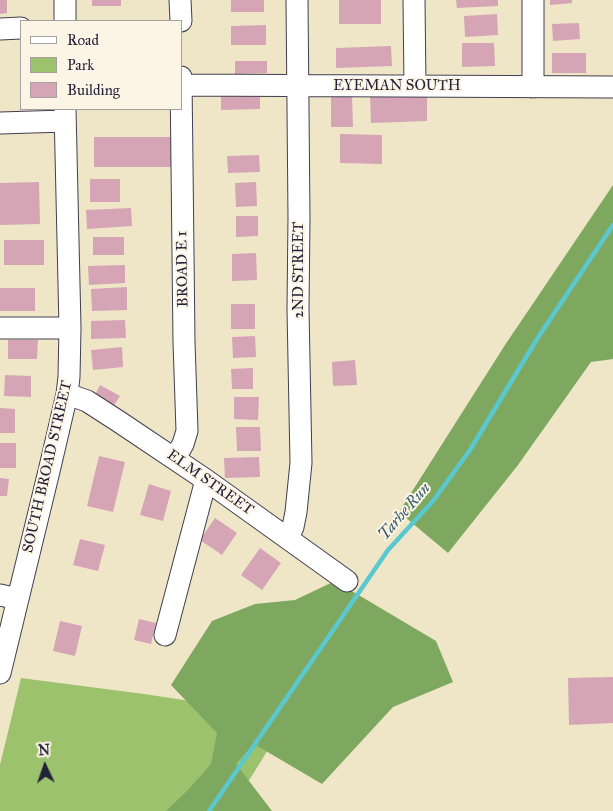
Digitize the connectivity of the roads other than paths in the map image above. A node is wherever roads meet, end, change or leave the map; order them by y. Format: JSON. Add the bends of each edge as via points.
{"nodes":[{"id":1,"x":65,"y":0,"type":"edge"},
{"id":2,"x":180,"y":0,"type":"edge"},
{"id":3,"x":297,"y":0,"type":"edge"},
{"id":4,"x":414,"y":0,"type":"edge"},
{"id":5,"x":532,"y":0,"type":"edge"},
{"id":6,"x":65,"y":20,"type":"edge"},
{"id":7,"x":181,"y":20,"type":"edge"},
{"id":8,"x":20,"y":28,"type":"edge"},
{"id":9,"x":0,"y":29,"type":"edge"},
{"id":10,"x":182,"y":85,"type":"edge"},
{"id":11,"x":298,"y":85,"type":"junction"},
{"id":12,"x":415,"y":86,"type":"junction"},
{"id":13,"x":533,"y":87,"type":"junction"},
{"id":14,"x":613,"y":87,"type":"edge"},
{"id":15,"x":181,"y":110,"type":"edge"},
{"id":16,"x":65,"y":115,"type":"edge"},
{"id":17,"x":0,"y":123,"type":"edge"},
{"id":18,"x":0,"y":328,"type":"edge"},
{"id":19,"x":70,"y":328,"type":"junction"},
{"id":20,"x":66,"y":394,"type":"junction"},
{"id":21,"x":174,"y":458,"type":"junction"},
{"id":22,"x":206,"y":480,"type":"junction"},
{"id":23,"x":288,"y":538,"type":"junction"},
{"id":24,"x":347,"y":581,"type":"dead end"},
{"id":25,"x":9,"y":597,"type":"edge"},
{"id":26,"x":165,"y":635,"type":"dead end"},
{"id":27,"x":0,"y":673,"type":"edge"}],
"edges":[{"from":1,"to":6,"type":"street"},
{"from":2,"to":7,"type":"street"},
{"from":3,"to":11,"type":"street","name":"2ND STREET"},
{"from":4,"to":12,"type":"street"},
{"from":5,"to":13,"type":"street"},
{"from":8,"to":9,"type":"street"},
{"from":10,"to":11,"type":"street","name":"EYEMAN SOUTH"},
{"from":11,"to":12,"type":"street","name":"EYEMAN SOUTH"},
{"from":11,"to":23,"type":"street","name":"2ND STREET","via":[[301,462],[296,512]]},
{"from":12,"to":13,"type":"street","name":"EYEMAN SOUTH"},
{"from":13,"to":14,"type":"street","name":"EYEMAN SOUTH"},
{"from":15,"to":21,"type":"street","name":"BROAD E 1","via":[[187,431]]},
{"from":16,"to":17,"type":"street"},
{"from":16,"to":19,"type":"street","name":"SOUTH BROAD STREET"},
{"from":18,"to":19,"type":"street"},
{"from":19,"to":20,"type":"street","name":"SOUTH BROAD STREET"},
{"from":20,"to":21,"type":"street","name":"ELM STREET","via":[[87,401]]},
{"from":20,"to":25,"type":"street","name":"SOUTH BROAD STREET"},
{"from":21,"to":22,"type":"street","name":"ELM STREET"},
{"from":22,"to":23,"type":"street","name":"ELM STREET"},
{"from":22,"to":26,"type":"street"},
{"from":23,"to":24,"type":"street","name":"ELM STREET"},
{"from":25,"to":27,"type":"street","name":"SOUTH BROAD STREET"}]}
